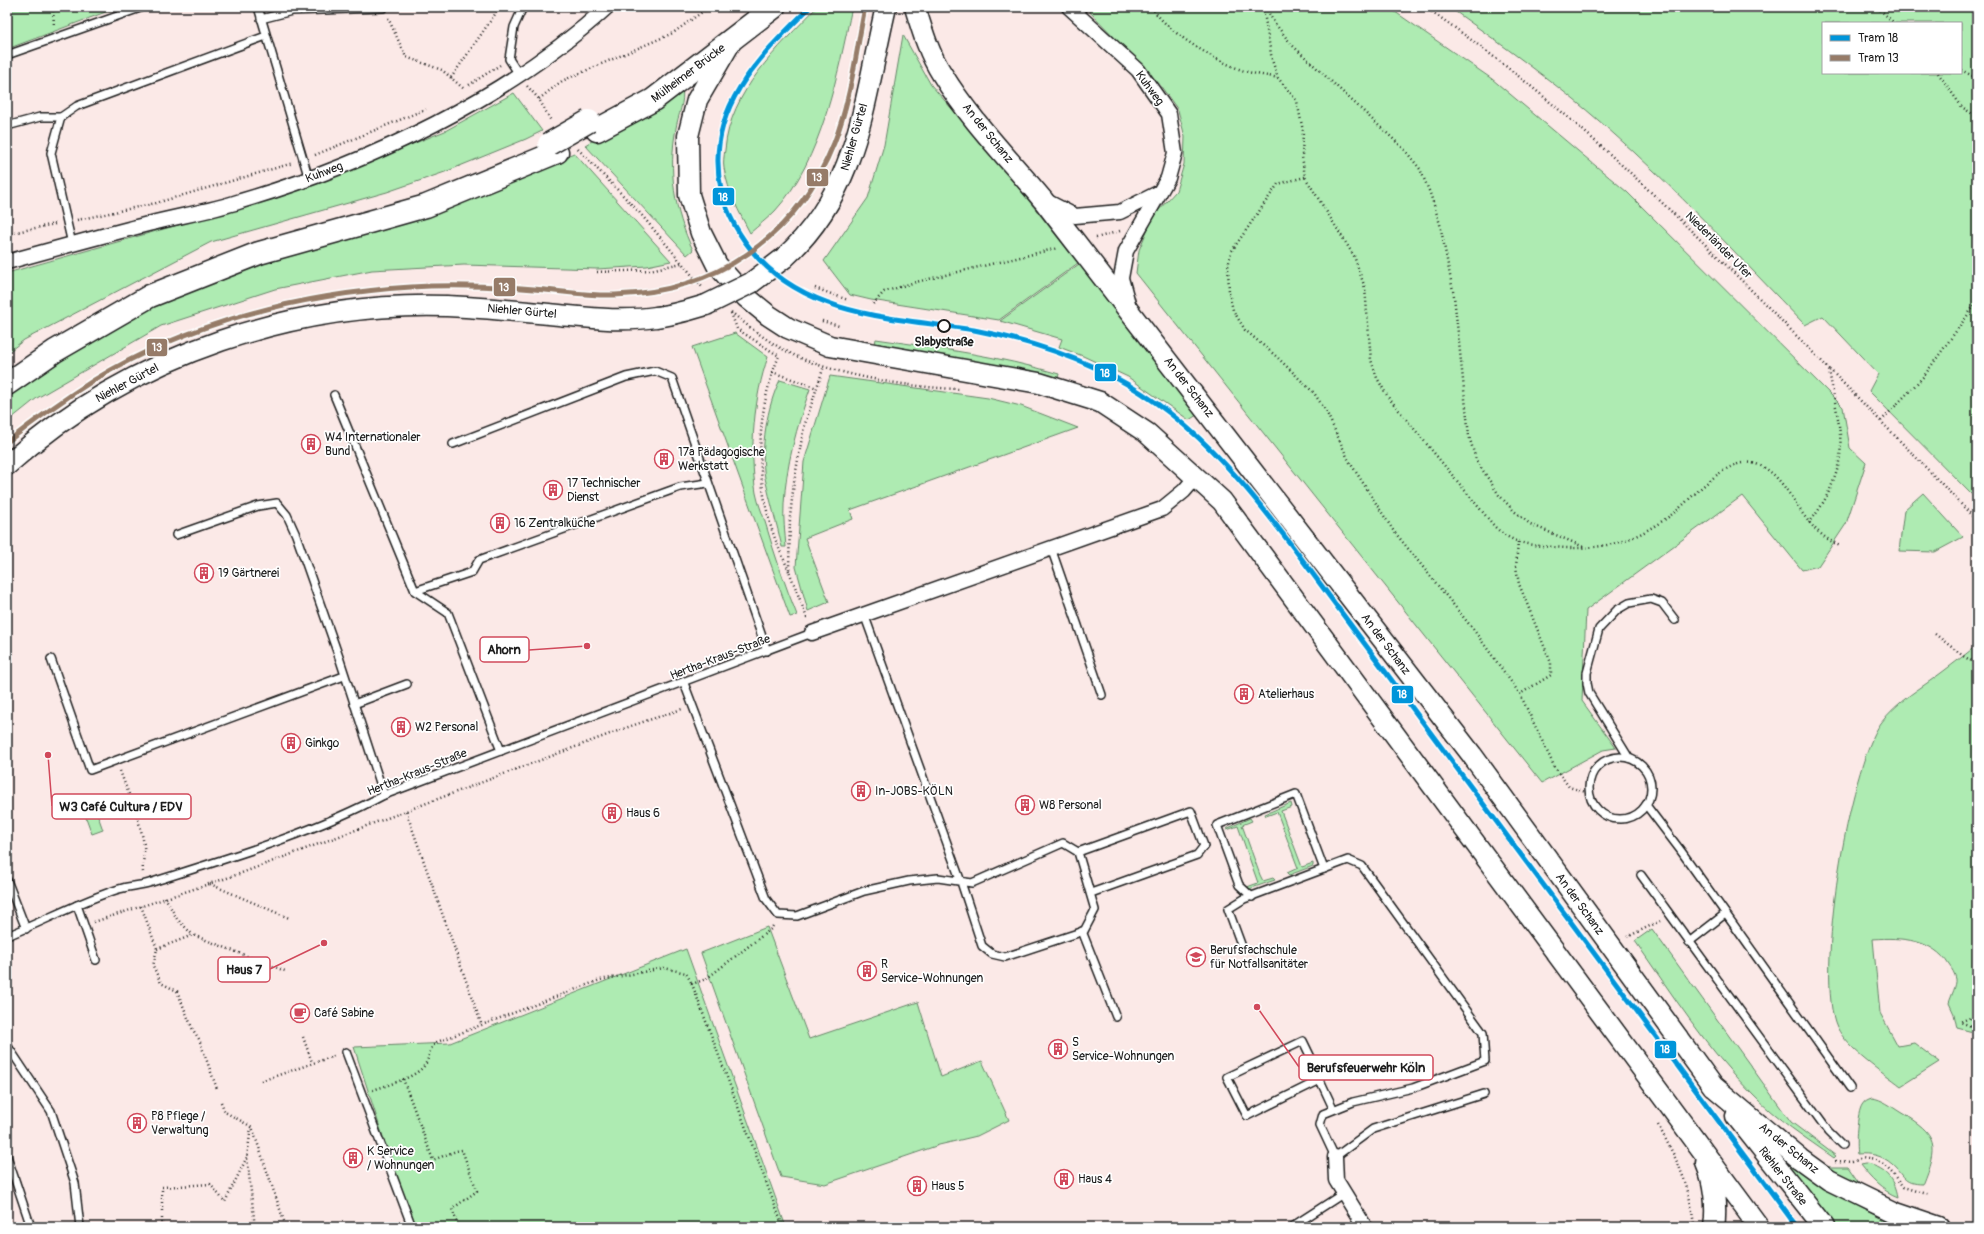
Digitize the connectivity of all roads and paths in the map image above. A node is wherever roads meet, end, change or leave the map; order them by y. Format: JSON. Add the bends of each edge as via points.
{"nodes":[{"id":1,"x":53,"y":7,"type":"edge"},
{"id":2,"x":143,"y":7,"type":"edge"},
{"id":3,"x":258,"y":7,"type":"edge"},
{"id":4,"x":500,"y":7,"type":"edge"},
{"id":5,"x":524,"y":7,"type":"edge"},
{"id":6,"x":607,"y":7,"type":"edge"},
{"id":7,"x":709,"y":7,"type":"edge"},
{"id":8,"x":758,"y":7,"type":"edge"},
{"id":9,"x":774,"y":7,"type":"edge"},
{"id":10,"x":886,"y":7,"type":"edge"},
{"id":11,"x":915,"y":7,"type":"edge"},
{"id":12,"x":1069,"y":7,"type":"edge"},
{"id":13,"x":1152,"y":7,"type":"edge"},
{"id":14,"x":1264,"y":7,"type":"edge"},
{"id":15,"x":1425,"y":7,"type":"edge"},
{"id":16,"x":1877,"y":7,"type":"edge"},
{"id":17,"x":383,"y":8,"type":"edge"},
{"id":18,"x":261,"y":19,"type":"junction"},
{"id":19,"x":1893,"y":22,"type":"edge"},
{"id":20,"x":266,"y":36,"type":"junction"},
{"id":21,"x":55,"y":38,"type":"junction"},
{"id":22,"x":732,"y":40,"type":"junction"},
{"id":23,"x":7,"y":55,"type":"edge"},
{"id":24,"x":509,"y":59,"type":"junction"},
{"id":25,"x":1962,"y":70,"type":"edge"},
{"id":26,"x":1939,"y":74,"type":"edge"},
{"id":27,"x":520,"y":76,"type":"junction"},
{"id":28,"x":451,"y":78,"type":"junction"},
{"id":29,"x":1278,"y":78,"type":"junction"},
{"id":30,"x":1977,"y":78,"type":"edge"},
{"id":31,"x":464,"y":89,"type":"junction"},
{"id":32,"x":458,"y":93,"type":"dead end"},
{"id":33,"x":432,"y":106,"type":"dead end"},
{"id":34,"x":61,"y":117,"type":"junction"},
{"id":35,"x":1977,"y":117,"type":"edge"},
{"id":36,"x":7,"y":126,"type":"edge"},
{"id":37,"x":558,"y":141,"type":"junction"},
{"id":38,"x":303,"y":160,"type":"junction"},
{"id":39,"x":1305,"y":177,"type":"junction"},
{"id":40,"x":309,"y":179,"type":"junction"},
{"id":41,"x":1159,"y":192,"type":"junction"},
{"id":42,"x":1044,"y":200,"type":"junction"},
{"id":43,"x":67,"y":222,"type":"junction"},
{"id":44,"x":1122,"y":231,"type":"dead end"},
{"id":45,"x":7,"y":234,"type":"edge"},
{"id":46,"x":1077,"y":243,"type":"junction"},
{"id":47,"x":72,"y":244,"type":"junction"},
{"id":48,"x":7,"y":262,"type":"edge"},
{"id":49,"x":682,"y":263,"type":"junction"},
{"id":50,"x":597,"y":272,"type":"dead end"},
{"id":51,"x":815,"y":288,"type":"dead end"},
{"id":52,"x":848,"y":300,"type":"dead end"},
{"id":53,"x":713,"y":301,"type":"junction"},
{"id":54,"x":1977,"y":302,"type":"edge"},
{"id":55,"x":873,"y":304,"type":"dead end"},
{"id":56,"x":1130,"y":311,"type":"junction"},
{"id":57,"x":731,"y":312,"type":"junction"},
{"id":58,"x":824,"y":366,"type":"junction"},
{"id":59,"x":1829,"y":369,"type":"junction"},
{"id":60,"x":7,"y":372,"type":"edge"},
{"id":61,"x":772,"y":372,"type":"junction"},
{"id":62,"x":7,"y":384,"type":"edge"},
{"id":63,"x":817,"y":388,"type":"junction"},
{"id":64,"x":962,"y":389,"type":"dead end"},
{"id":65,"x":334,"y":396,"type":"dead end"},
{"id":66,"x":1881,"y":421,"type":"junction"},
{"id":67,"x":453,"y":444,"type":"dead end"},
{"id":68,"x":7,"y":465,"type":"edge"},
{"id":69,"x":1196,"y":477,"type":"junction"},
{"id":70,"x":708,"y":482,"type":"junction"},
{"id":71,"x":1977,"y":521,"type":"edge"},
{"id":72,"x":1810,"y":523,"type":"junction"},
{"id":73,"x":176,"y":535,"type":"dead end"},
{"id":74,"x":1518,"y":542,"type":"junction"},
{"id":75,"x":1840,"y":546,"type":"dead end"},
{"id":76,"x":1051,"y":548,"type":"junction"},
{"id":77,"x":1586,"y":548,"type":"junction"},
{"id":78,"x":789,"y":571,"type":"junction"},
{"id":79,"x":415,"y":591,"type":"junction"},
{"id":80,"x":864,"y":614,"type":"junction"},
{"id":81,"x":1675,"y":620,"type":"dead end"},
{"id":82,"x":812,"y":633,"type":"junction"},
{"id":83,"x":1935,"y":634,"type":"dead end"},
{"id":84,"x":767,"y":650,"type":"junction"},
{"id":85,"x":51,"y":658,"type":"dead end"},
{"id":86,"x":1977,"y":664,"type":"edge"},
{"id":87,"x":344,"y":676,"type":"junction"},
{"id":88,"x":684,"y":683,"type":"junction"},
{"id":89,"x":407,"y":684,"type":"dead end"},
{"id":90,"x":1520,"y":694,"type":"junction"},
{"id":91,"x":1102,"y":695,"type":"dead end"},
{"id":92,"x":354,"y":704,"type":"junction"},
{"id":93,"x":692,"y":705,"type":"junction"},
{"id":94,"x":501,"y":751,"type":"junction"},
{"id":95,"x":1629,"y":758,"type":"junction"},
{"id":96,"x":115,"y":760,"type":"junction"},
{"id":97,"x":1589,"y":793,"type":"junction"},
{"id":98,"x":384,"y":795,"type":"junction"},
{"id":99,"x":1646,"y":804,"type":"junction"},
{"id":100,"x":406,"y":811,"type":"junction"},
{"id":101,"x":1078,"y":852,"type":"junction"},
{"id":102,"x":1324,"y":869,"type":"junction"},
{"id":103,"x":1641,"y":875,"type":"dead end"},
{"id":104,"x":7,"y":880,"type":"edge"},
{"id":105,"x":961,"y":882,"type":"junction"},
{"id":106,"x":147,"y":884,"type":"junction"},
{"id":107,"x":209,"y":884,"type":"junction"},
{"id":108,"x":1091,"y":893,"type":"junction"},
{"id":109,"x":165,"y":897,"type":"junction"},
{"id":110,"x":1252,"y":897,"type":"junction"},
{"id":111,"x":77,"y":905,"type":"junction"},
{"id":112,"x":141,"y":906,"type":"junction"},
{"id":113,"x":1726,"y":914,"type":"junction"},
{"id":114,"x":778,"y":915,"type":"junction"},
{"id":115,"x":1670,"y":916,"type":"junction"},
{"id":116,"x":289,"y":918,"type":"dead end"},
{"id":117,"x":84,"y":926,"type":"junction"},
{"id":118,"x":26,"y":929,"type":"junction"},
{"id":119,"x":1082,"y":932,"type":"junction"},
{"id":120,"x":193,"y":935,"type":"junction"},
{"id":121,"x":7,"y":936,"type":"edge"},
{"id":122,"x":1623,"y":939,"type":"dead end"},
{"id":123,"x":1689,"y":942,"type":"junction"},
{"id":124,"x":1242,"y":947,"type":"dead end"},
{"id":125,"x":157,"y":949,"type":"junction"},
{"id":126,"x":96,"y":960,"type":"dead end"},
{"id":127,"x":285,"y":971,"type":"dead end"},
{"id":128,"x":692,"y":984,"type":"junction"},
{"id":129,"x":1977,"y":1015,"type":"edge"},
{"id":130,"x":1116,"y":1017,"type":"dead end"},
{"id":131,"x":482,"y":1026,"type":"junction"},
{"id":132,"x":1977,"y":1028,"type":"edge"},
{"id":133,"x":303,"y":1037,"type":"dead end"},
{"id":134,"x":7,"y":1045,"type":"edge"},
{"id":135,"x":346,"y":1052,"type":"joint"},
{"id":136,"x":312,"y":1062,"type":"junction"},
{"id":137,"x":403,"y":1079,"type":"junction"},
{"id":138,"x":1320,"y":1080,"type":"junction"},
{"id":139,"x":261,"y":1081,"type":"dead end"},
{"id":140,"x":1713,"y":1086,"type":"junction"},
{"id":141,"x":1850,"y":1088,"type":"dead end"},
{"id":142,"x":217,"y":1089,"type":"dead end"},
{"id":143,"x":362,"y":1094,"type":"junction"},
{"id":144,"x":1484,"y":1094,"type":"dead end"},
{"id":145,"x":221,"y":1102,"type":"dead end"},
{"id":146,"x":1333,"y":1108,"type":"junction"},
{"id":147,"x":1656,"y":1120,"type":"dead end"},
{"id":148,"x":252,"y":1127,"type":"junction"},
{"id":149,"x":1696,"y":1143,"type":"junction"},
{"id":150,"x":1842,"y":1145,"type":"dead end"},
{"id":151,"x":7,"y":1156,"type":"edge"},
{"id":152,"x":247,"y":1156,"type":"junction"},
{"id":153,"x":1335,"y":1157,"type":"junction"},
{"id":154,"x":1344,"y":1193,"type":"junction"},
{"id":155,"x":1293,"y":1226,"type":"edge"},
{"id":156,"x":31,"y":1227,"type":"edge"},
{"id":157,"x":80,"y":1227,"type":"edge"},
{"id":158,"x":162,"y":1227,"type":"edge"},
{"id":159,"x":255,"y":1227,"type":"edge"},
{"id":160,"x":286,"y":1227,"type":"edge"},
{"id":161,"x":412,"y":1227,"type":"edge"},
{"id":162,"x":459,"y":1227,"type":"edge"},
{"id":163,"x":783,"y":1227,"type":"edge"},
{"id":164,"x":1365,"y":1227,"type":"edge"},
{"id":165,"x":1694,"y":1227,"type":"edge"},
{"id":166,"x":1714,"y":1227,"type":"edge"},
{"id":167,"x":1759,"y":1227,"type":"edge"},
{"id":168,"x":1824,"y":1227,"type":"edge"},
{"id":169,"x":1939,"y":1227,"type":"edge"}],
"edges":[{"from":1,"to":21,"type":"path"},
{"from":2,"to":21,"type":"lane"},
{"from":3,"to":18,"type":"lane"},
{"from":4,"to":28,"type":"path"},
{"from":5,"to":24,"type":"lane","via":[[514,27]]},
{"from":6,"to":27,"type":"street","name":"Kuhweg","via":[[554,52]]},
{"from":7,"to":37,"type":"path","via":[[673,33],[562,80],[539,99]]},
{"from":8,"to":37,"type":"main road","bridge":true,"via":[[669,77]]},
{"from":9,"to":22,"type":"main road","name":"Mülheimer Brücke"},
{"from":10,"to":53,"type":"main road","name":"Niehler Gürtel","bridge":true,"via":[[858,133],[842,178],[818,220],[784,258],[751,283]]},
{"from":11,"to":42,"type":"main road","name":"An der Schanz","via":[[924,37],[942,74],[977,122]]},
{"from":12,"to":41,"type":"street","name":"Kuhweg","via":[[1138,70],[1169,114],[1175,153],[1168,178]]},
{"from":13,"to":29,"type":"path","via":[[1167,25],[1194,45],[1239,69]]},
{"from":14,"to":29,"type":"path","via":[[1272,60]]},
{"from":14,"to":77,"type":"path","via":[[1291,44],[1404,149],[1420,169],[1440,224],[1454,296],[1469,436],[1476,460],[1499,495],[1530,524]]},
{"from":15,"to":59,"type":"path","name":"Niederländer Ufer","via":[[1460,31],[1588,134],[1695,233]]},
{"from":16,"to":19,"type":"path"},
{"from":17,"to":18,"type":"lane","via":[[292,11]]},
{"from":17,"to":28,"type":"path","via":[[406,57],[442,70]]},
{"from":18,"to":20,"type":"lane"},
{"from":20,"to":34,"type":"lane","via":[[77,106]]},
{"from":20,"to":38,"type":"lane"},
{"from":21,"to":23,"type":"lane"},
{"from":22,"to":37,"type":"main road","name":"Mülheimer Brücke","via":[[653,100],[597,130]]},
{"from":22,"to":69,"type":"main road","via":[[697,100],[688,136],[689,195],[701,233],[717,264],[746,297],[788,328],[830,346],[1039,383],[1100,402],[1147,433]]},
{"from":24,"to":27,"type":"lane"},
{"from":24,"to":31,"type":"path"},
{"from":25,"to":30,"type":"path"},
{"from":26,"to":35,"type":"path","via":[[1962,107]]},
{"from":27,"to":40,"type":"street","name":"Kuhweg","via":[[384,149]]},
{"from":28,"to":31,"type":"path"},
{"from":29,"to":39,"type":"path","via":[[1297,102],[1304,131],[1302,156]]},
{"from":31,"to":32,"type":"path"},
{"from":33,"to":38,"type":"path"},
{"from":34,"to":36,"type":"lane","via":[[40,117]]},
{"from":34,"to":43,"type":"lane","via":[[51,153]]},
{"from":37,"to":49,"type":"path","via":[[639,212]]},
{"from":37,"to":60,"type":"main road","via":[[421,198],[215,259],[136,295],[80,326]]},
{"from":37,"to":62,"type":"main road","via":[[426,206],[259,253],[150,296],[55,351]]},
{"from":38,"to":40,"type":"lane"},
{"from":38,"to":43,"type":"path","via":[[156,203]]},
{"from":39,"to":74,"type":"path","via":[[1354,256],[1365,288],[1371,360],[1377,378],[1388,397],[1495,527],[1506,537]]},
{"from":39,"to":90,"type":"path","via":[[1278,184],[1231,252],[1228,274],[1233,310],[1245,330],[1314,393],[1349,461],[1393,530],[1473,629]]},
{"from":40,"to":47,"type":"street","name":"Kuhweg","via":[[241,201]]},
{"from":41,"to":42,"type":"street","via":[[1120,212],[1075,216]]},
{"from":41,"to":56,"type":"street","name":"Kuhweg","via":[[1126,251],[1121,278]]},
{"from":42,"to":46,"type":"main road","name":"An der Schanz"},
{"from":43,"to":45,"type":"path"},
{"from":43,"to":47,"type":"lane"},
{"from":44,"to":46,"type":"path"},
{"from":46,"to":55,"type":"path","via":[[912,283],[884,292]]},
{"from":46,"to":56,"type":"main road","name":"An der Schanz"},
{"from":47,"to":48,"type":"street","name":"Kuhweg"},
{"from":49,"to":50,"type":"path","via":[[650,270]]},
{"from":49,"to":53,"type":"path"},
{"from":51,"to":52,"type":"path"},
{"from":53,"to":57,"type":"path"},
{"from":53,"to":68,"type":"main road","name":"Niehler Gürtel","via":[[670,315],[638,319],[602,319],[496,309],[424,306],[353,310],[291,320],[229,337],[141,374],[68,417]]},
{"from":54,"to":66,"type":"path","via":[[1924,376]]},
{"from":56,"to":140,"type":"main road","name":"An der Schanz","via":[[1472,755]]},
{"from":57,"to":58,"type":"path","via":[[789,353]]},
{"from":57,"to":61,"type":"path","via":[[737,328],[779,356]]},
{"from":58,"to":63,"type":"path"},
{"from":58,"to":64,"type":"path","via":[[878,380],[938,389]]},
{"from":59,"to":66,"type":"path","name":"Niederländer Ufer"},
{"from":59,"to":72,"type":"path","via":[[1840,439],[1840,456],[1825,500]]},
{"from":61,"to":63,"type":"path"},
{"from":61,"to":78,"type":"path","via":[[759,448],[760,477],[770,524]]},
{"from":63,"to":78,"type":"path","via":[[804,427],[794,482],[790,517]]},
{"from":65,"to":79,"type":"lane"},
{"from":66,"to":71,"type":"path","name":"Niederländer Ufer"},
{"from":67,"to":70,"type":"lane","via":[[626,377],[655,371],[672,378]]},
{"from":69,"to":76,"type":"street","via":[[1162,509]]},
{"from":69,"to":149,"type":"main road","via":[[1222,502]]},
{"from":70,"to":79,"type":"lane","via":[[680,487],[479,560],[472,572]]},
{"from":70,"to":84,"type":"lane"},
{"from":72,"to":75,"type":"path","via":[[1824,538]]},
{"from":72,"to":77,"type":"path","via":[[1776,477],[1765,468],[1752,463],[1740,463],[1726,469],[1673,513],[1641,533],[1620,542]]},
{"from":73,"to":87,"type":"lane","via":[[258,506],[277,503],[287,515],[296,535]]},
{"from":74,"to":77,"type":"path","via":[[1561,548]]},
{"from":74,"to":90,"type":"path","via":[[1516,567],[1519,584],[1551,664],[1551,675]]},
{"from":76,"to":80,"type":"street"},
{"from":76,"to":91,"type":"lane"},
{"from":78,"to":82,"type":"path"},
{"from":79,"to":94,"type":"lane","via":[[448,613]]},
{"from":80,"to":82,"type":"street"},
{"from":80,"to":105,"type":"lane"},
{"from":81,"to":95,"type":"lane","via":[[1662,603],[1651,599],[1629,603],[1617,610],[1599,629],[1587,673],[1589,693]]},
{"from":82,"to":84,"type":"lane","name":"Hertha-Kraus-Straße"},
{"from":83,"to":86,"type":"path"},
{"from":84,"to":88,"type":"lane","name":"Hertha-Kraus-Straße"},
{"from":85,"to":96,"type":"lane","via":[[90,770]]},
{"from":87,"to":92,"type":"lane"},
{"from":87,"to":96,"type":"lane"},
{"from":88,"to":93,"type":"lane"},
{"from":88,"to":94,"type":"lane","name":"Hertha-Kraus-Straße"},
{"from":89,"to":92,"type":"lane"},
{"from":90,"to":97,"type":"path","via":[[1554,766],[1569,787]]},
{"from":92,"to":98,"type":"lane"},
{"from":93,"to":100,"type":"path"},
{"from":93,"to":114,"type":"lane","via":[[766,899]]},
{"from":94,"to":98,"type":"lane","name":"Hertha-Kraus-Straße"},
{"from":95,"to":97,"type":"lane","via":[[1608,758],[1599,764],[1592,772]]},
{"from":95,"to":99,"type":"lane","via":[[1646,770],[1650,780],[1651,791]]},
{"from":96,"to":106,"type":"path","via":[[139,822],[145,853],[142,870]]},
{"from":97,"to":99,"type":"lane","via":[[1592,803],[1599,811],[1608,817],[1618,819],[1635,815]]},
{"from":98,"to":106,"type":"lane","name":"Hertha-Kraus-Straße","via":[[351,813],[220,861]]},
{"from":99,"to":113,"type":"lane"},
{"from":100,"to":107,"type":"path"},
{"from":100,"to":131,"type":"path"},
{"from":101,"to":105,"type":"lane","via":[[1063,843],[972,883]]},
{"from":101,"to":108,"type":"lane"},
{"from":101,"to":108,"type":"lane","via":[[1191,811],[1204,846],[1197,855]]},
{"from":102,"to":110,"type":"lane"},
{"from":102,"to":110,"type":"lane","via":[[1296,794],[1217,825],[1239,885]]},
{"from":102,"to":146,"type":"lane","via":[[1348,860],[1362,866],[1483,1033],[1485,1061],[1412,1088]]},
{"from":103,"to":115,"type":"lane"},
{"from":104,"to":118,"type":"lane"},
{"from":105,"to":114,"type":"lane","via":[[938,878],[908,880],[864,891],[797,916]]},
{"from":105,"to":119,"type":"lane","via":[[982,946],[992,954],[1005,957]]},
{"from":106,"to":111,"type":"lane","name":"Hertha-Kraus-Straße","via":[[120,888]]},
{"from":107,"to":109,"type":"path"},
{"from":107,"to":116,"type":"path"},
{"from":108,"to":119,"type":"lane","via":[[1095,910]]},
{"from":109,"to":112,"type":"path"},
{"from":109,"to":120,"type":"path","via":[[176,919]]},
{"from":110,"to":124,"type":"lane","via":[[1228,908]]},
{"from":111,"to":117,"type":"lane"},
{"from":111,"to":118,"type":"lane","name":"Hertha-Kraus-Straße"},
{"from":112,"to":117,"type":"path"},
{"from":112,"to":125,"type":"path"},
{"from":113,"to":123,"type":"lane"},
{"from":113,"to":141,"type":"lane"},
{"from":114,"to":128,"type":"path","via":[[771,929],[706,979]]},
{"from":115,"to":122,"type":"path"},
{"from":115,"to":123,"type":"lane"},
{"from":117,"to":126,"type":"lane"},
{"from":118,"to":121,"type":"lane","name":"Hertha-Kraus-Straße"},
{"from":119,"to":130,"type":"lane"},
{"from":120,"to":125,"type":"path"},
{"from":120,"to":127,"type":"path"},
{"from":123,"to":150,"type":"lane","via":[[1828,1131]]},
{"from":125,"to":142,"type":"path","via":[[153,966],[161,983],[177,991],[199,1039]]},
{"from":128,"to":131,"type":"path","via":[[686,973],[664,968],[600,980]]},
{"from":128,"to":163,"type":"path"},
{"from":129,"to":132,"type":"path","via":[[1960,1022]]},
{"from":131,"to":137,"type":"path","via":[[437,1042],[429,1049],[426,1063],[422,1068]]},
{"from":133,"to":136,"type":"path"},
{"from":134,"to":157,"type":"lane","via":[[51,1110],[75,1183]]},
{"from":135,"to":136,"type":"path"},
{"from":135,"to":143,"type":"lane"},
{"from":136,"to":139,"type":"path"},
{"from":137,"to":143,"type":"path"},
{"from":137,"to":162,"type":"path","via":[[433,1160],[462,1150],[477,1191],[452,1209]]},
{"from":138,"to":138,"type":"lane","via":[[1303,1041],[1227,1077],[1247,1116]]},
{"from":138,"to":146,"type":"lane"},
{"from":140,"to":168,"type":"main road","name":"Riehler Straße"},
{"from":140,"to":169,"type":"main road","name":"An der Schanz","via":[[1829,1180],[1895,1212]]},
{"from":143,"to":161,"type":"lane"},
{"from":144,"to":153,"type":"lane","via":[[1374,1129]]},
{"from":145,"to":148,"type":"path","via":[[225,1112]]},
{"from":146,"to":153,"type":"lane","via":[[1323,1114],[1320,1125]]},
{"from":147,"to":165,"type":"path","via":[[1680,1165],[1692,1202]]},
{"from":148,"to":152,"type":"path"},
{"from":148,"to":160,"type":"path"},
{"from":149,"to":166,"type":"main road","via":[[1708,1167],[1716,1215]]},
{"from":149,"to":167,"type":"main road"},
{"from":151,"to":156,"type":"lane"},
{"from":152,"to":158,"type":"path","via":[[225,1202],[210,1184],[162,1187]]},
{"from":152,"to":159,"type":"path"},
{"from":153,"to":154,"type":"street","via":[[1336,1180]]},
{"from":154,"to":155,"type":"lane"},
{"from":154,"to":164,"type":"street"}]}
